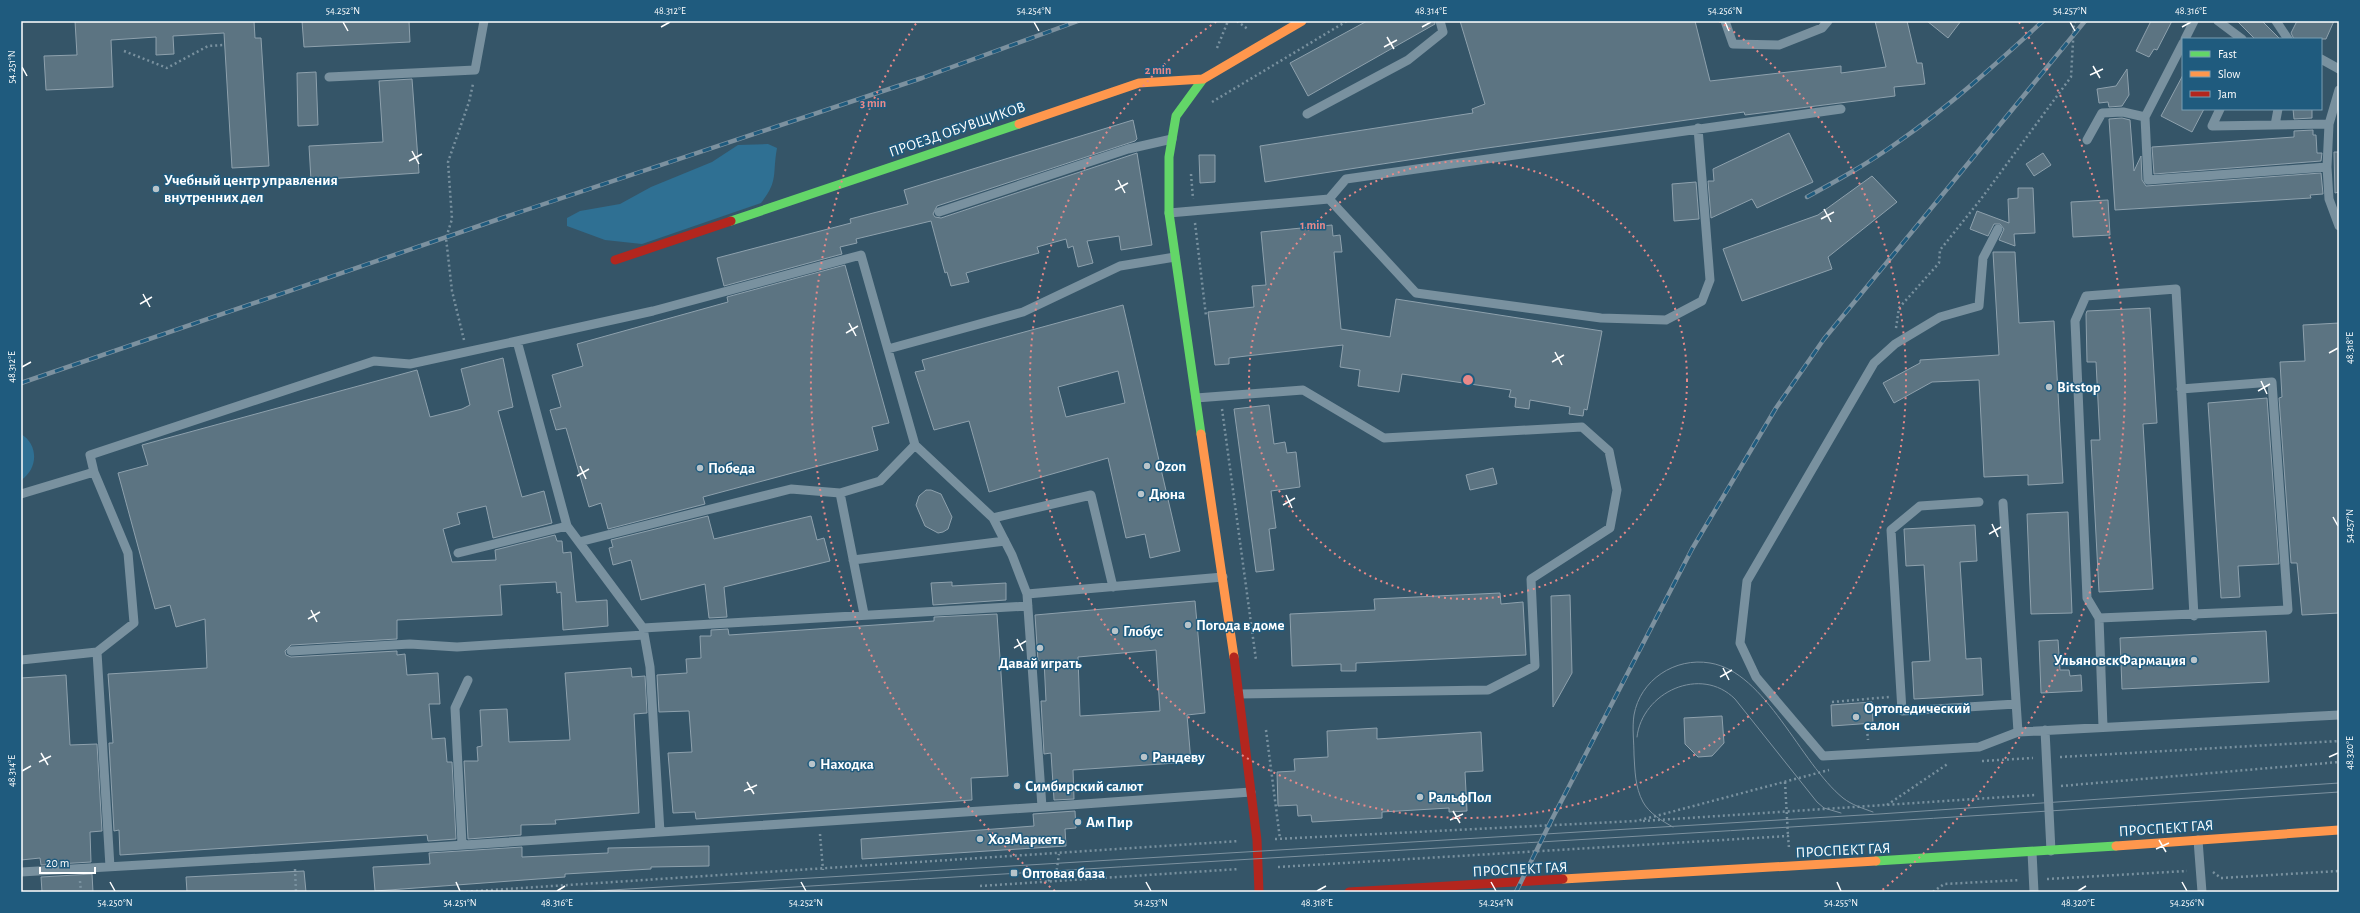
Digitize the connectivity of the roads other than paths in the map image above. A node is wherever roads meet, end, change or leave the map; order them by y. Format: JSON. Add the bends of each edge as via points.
{"nodes":[{"id":1,"x":484,"y":21,"type":"edge"},
{"id":2,"x":1302,"y":21,"type":"edge"},
{"id":3,"x":1440,"y":21,"type":"edge"},
{"id":4,"x":1725,"y":21,"type":"edge"},
{"id":5,"x":1828,"y":21,"type":"edge"},
{"id":6,"x":2194,"y":21,"type":"edge"},
{"id":7,"x":2218,"y":21,"type":"edge"},
{"id":8,"x":2276,"y":21,"type":"edge"},
{"id":9,"x":2186,"y":38,"type":"edge"},
{"id":10,"x":2241,"y":38,"type":"edge"},
{"id":11,"x":2287,"y":38,"type":"edge"},
{"id":12,"x":2182,"y":45,"type":"edge"},
{"id":13,"x":2322,"y":60,"type":"edge"},
{"id":14,"x":2339,"y":69,"type":"edge"},
{"id":15,"x":329,"y":77,"type":"dead end"},
{"id":16,"x":1203,"y":80,"type":"junction"},
{"id":17,"x":2339,"y":90,"type":"edge"},
{"id":18,"x":1841,"y":109,"type":"dead end"},
{"id":19,"x":2220,"y":110,"type":"edge"},
{"id":20,"x":2278,"y":110,"type":"edge"},
{"id":21,"x":1307,"y":114,"type":"dead end"},
{"id":22,"x":2145,"y":117,"type":"junction"},
{"id":23,"x":2275,"y":124,"type":"junction"},
{"id":24,"x":2329,"y":124,"type":"junction"},
{"id":25,"x":1698,"y":128,"type":"junction"},
{"id":26,"x":1172,"y":139,"type":"junction"},
{"id":27,"x":2088,"y":140,"type":"dead end"},
{"id":28,"x":2327,"y":167,"type":"junction"},
{"id":29,"x":1330,"y":199,"type":"junction"},
{"id":30,"x":939,"y":212,"type":"dead end"},
{"id":31,"x":1168,"y":213,"type":"junction"},
{"id":32,"x":2339,"y":226,"type":"edge"},
{"id":33,"x":1998,"y":229,"type":"dead end"},
{"id":34,"x":1175,"y":257,"type":"junction"},
{"id":35,"x":615,"y":260,"type":"dead end"},
{"id":36,"x":517,"y":342,"type":"junction"},
{"id":37,"x":888,"y":349,"type":"junction"},
{"id":38,"x":2181,"y":389,"type":"junction"},
{"id":39,"x":1196,"y":398,"type":"junction"},
{"id":40,"x":915,"y":445,"type":"junction"},
{"id":41,"x":94,"y":472,"type":"junction"},
{"id":42,"x":840,"y":493,"type":"junction"},
{"id":43,"x":21,"y":494,"type":"edge"},
{"id":44,"x":1978,"y":502,"type":"dead end"},
{"id":45,"x":2002,"y":502,"type":"dead end"},
{"id":46,"x":993,"y":518,"type":"junction"},
{"id":47,"x":567,"y":526,"type":"junction"},
{"id":48,"x":1005,"y":541,"type":"junction"},
{"id":49,"x":579,"y":542,"type":"junction"},
{"id":50,"x":458,"y":553,"type":"dead end"},
{"id":51,"x":853,"y":560,"type":"junction"},
{"id":52,"x":1223,"y":577,"type":"junction"},
{"id":53,"x":1113,"y":587,"type":"junction"},
{"id":54,"x":1027,"y":594,"type":"junction"},
{"id":55,"x":1028,"y":606,"type":"junction"},
{"id":56,"x":864,"y":614,"type":"junction"},
{"id":57,"x":2194,"y":616,"type":"junction"},
{"id":58,"x":2099,"y":618,"type":"junction"},
{"id":59,"x":644,"y":632,"type":"junction"},
{"id":60,"x":291,"y":651,"type":"dead end"},
{"id":61,"x":97,"y":652,"type":"junction"},
{"id":62,"x":21,"y":660,"type":"edge"},
{"id":63,"x":468,"y":680,"type":"dead end"},
{"id":64,"x":1239,"y":694,"type":"junction"},
{"id":65,"x":2016,"y":704,"type":"junction"},
{"id":66,"x":2339,"y":715,"type":"edge"},
{"id":67,"x":2103,"y":727,"type":"junction"},
{"id":68,"x":2045,"y":730,"type":"junction"},
{"id":69,"x":2018,"y":732,"type":"junction"},
{"id":70,"x":1251,"y":792,"type":"junction"},
{"id":71,"x":1042,"y":807,"type":"junction"},
{"id":72,"x":2339,"y":830,"type":"edge"},
{"id":73,"x":660,"y":832,"type":"junction"},
{"id":74,"x":2198,"y":840,"type":"junction"},
{"id":75,"x":462,"y":844,"type":"junction"},
{"id":76,"x":2051,"y":851,"type":"junction"},
{"id":77,"x":2032,"y":852,"type":"junction"},
{"id":78,"x":110,"y":866,"type":"junction"},
{"id":79,"x":21,"y":872,"type":"edge"},
{"id":80,"x":1389,"y":891,"type":"edge"},
{"id":81,"x":1403,"y":891,"type":"edge"},
{"id":82,"x":1259,"y":892,"type":"edge"},
{"id":83,"x":1349,"y":892,"type":"edge"},
{"id":84,"x":2034,"y":892,"type":"edge"},
{"id":85,"x":2202,"y":892,"type":"edge"}],
"edges":[{"from":1,"to":15,"type":"lane","via":[[475,70]]},
{"from":2,"to":16,"type":"street","name":"ПРОЕЗД ОБУВЩИКОВ"},
{"from":3,"to":21,"type":"lane","via":[[1442,32],[1408,60]]},
{"from":4,"to":5,"type":"lane","via":[[1733,44],[1779,45],[1822,28]]},
{"from":6,"to":9,"type":"lane"},
{"from":7,"to":10,"type":"lane"},
{"from":8,"to":11,"type":"lane"},
{"from":12,"to":22,"type":"lane"},
{"from":13,"to":14,"type":"lane"},
{"from":16,"to":26,"type":"street","via":[[1176,116]]},
{"from":16,"to":35,"type":"street","name":"ПРОЕЗД ОБУВЩИКОВ","via":[[1139,83]]},
{"from":17,"to":24,"type":"lane"},
{"from":18,"to":25,"type":"lane"},
{"from":19,"to":23,"type":"lane","via":[[2212,126]]},
{"from":20,"to":23,"type":"lane"},
{"from":22,"to":27,"type":"lane","via":[[2123,112],[2102,113]]},
{"from":22,"to":28,"type":"lane","via":[[2148,180]]},
{"from":23,"to":24,"type":"lane"},
{"from":24,"to":28,"type":"lane"},
{"from":25,"to":29,"type":"lane","via":[[1346,179]]},
{"from":25,"to":29,"type":"lane","via":[[1710,280],[1702,301],[1666,320],[1601,318],[1416,293]]},
{"from":26,"to":30,"type":"lane","via":[[1128,149]]},
{"from":26,"to":31,"type":"street","via":[[1169,157]]},
{"from":28,"to":32,"type":"lane","via":[[2329,199]]},
{"from":29,"to":31,"type":"lane"},
{"from":31,"to":34,"type":"street"},
{"from":33,"to":69,"type":"lane","via":[[1983,258],[1979,306],[1940,317],[1895,344],[1874,363],[1747,580],[1740,643],[1756,677],[1823,756],[1979,747]]},
{"from":34,"to":37,"type":"lane","via":[[1120,266],[1023,312]]},
{"from":34,"to":39,"type":"street"},
{"from":36,"to":37,"type":"lane","via":[[653,311],[861,255]]},
{"from":36,"to":41,"type":"lane","via":[[410,364],[374,361],[90,455]]},
{"from":36,"to":47,"type":"lane"},
{"from":37,"to":40,"type":"lane"},
{"from":38,"to":57,"type":"lane"},
{"from":38,"to":57,"type":"lane","via":[[2272,382],[2288,610]]},
{"from":38,"to":58,"type":"lane","via":[[2176,289],[2086,296],[2075,321],[2087,598]]},
{"from":39,"to":52,"type":"street"},
{"from":39,"to":64,"type":"lane","via":[[1303,390],[1384,438],[1582,427],[1609,451],[1617,490],[1610,528],[1531,579],[1535,666],[1488,690]]},
{"from":40,"to":42,"type":"lane","via":[[880,481]]},
{"from":40,"to":46,"type":"lane"},
{"from":41,"to":43,"type":"lane"},
{"from":41,"to":61,"type":"lane","via":[[128,553],[134,622]]},
{"from":42,"to":49,"type":"lane","via":[[791,489]]},
{"from":42,"to":51,"type":"lane"},
{"from":44,"to":65,"type":"lane","via":[[1920,506],[1891,530],[1902,711]]},
{"from":45,"to":65,"type":"lane"},
{"from":46,"to":48,"type":"lane"},
{"from":46,"to":53,"type":"lane","via":[[1091,495]]},
{"from":47,"to":49,"type":"lane"},
{"from":47,"to":50,"type":"lane"},
{"from":48,"to":51,"type":"lane"},
{"from":48,"to":54,"type":"lane"},
{"from":49,"to":59,"type":"lane"},
{"from":51,"to":56,"type":"lane"},
{"from":52,"to":53,"type":"lane"},
{"from":52,"to":64,"type":"street"},
{"from":53,"to":54,"type":"lane"},
{"from":54,"to":55,"type":"lane"},
{"from":55,"to":56,"type":"lane"},
{"from":55,"to":71,"type":"lane"},
{"from":56,"to":59,"type":"lane"},
{"from":57,"to":58,"type":"lane"},
{"from":58,"to":67,"type":"lane"},
{"from":59,"to":60,"type":"lane","via":[[457,647],[410,644]]},
{"from":59,"to":73,"type":"lane","via":[[650,667]]},
{"from":61,"to":62,"type":"lane"},
{"from":61,"to":78,"type":"lane"},
{"from":63,"to":75,"type":"lane","via":[[455,708]]},
{"from":64,"to":70,"type":"street"},
{"from":65,"to":69,"type":"lane"},
{"from":66,"to":67,"type":"lane"},
{"from":67,"to":68,"type":"lane"},
{"from":68,"to":69,"type":"lane"},
{"from":68,"to":76,"type":"lane"},
{"from":70,"to":71,"type":"lane"},
{"from":70,"to":82,"type":"street","via":[[1257,840]]},
{"from":71,"to":73,"type":"lane"},
{"from":72,"to":74,"type":"street","name":"ПРОСПЕКТ ГАЯ"},
{"from":73,"to":75,"type":"lane"},
{"from":74,"to":76,"type":"street","name":"ПРОСПЕКТ ГАЯ"},
{"from":74,"to":85,"type":"lane"},
{"from":75,"to":78,"type":"lane"},
{"from":76,"to":77,"type":"street","name":"ПРОСПЕКТ ГАЯ"},
{"from":77,"to":81,"type":"street","name":"ПРОСПЕКТ ГАЯ"},
{"from":77,"to":84,"type":"lane"},
{"from":78,"to":79,"type":"lane"},
{"from":80,"to":81,"type":"street","name":"ПРОСПЕКТ ГАЯ"},
{"from":80,"to":83,"type":"street","name":"ПРОСПЕКТ ГАЯ"}]}
